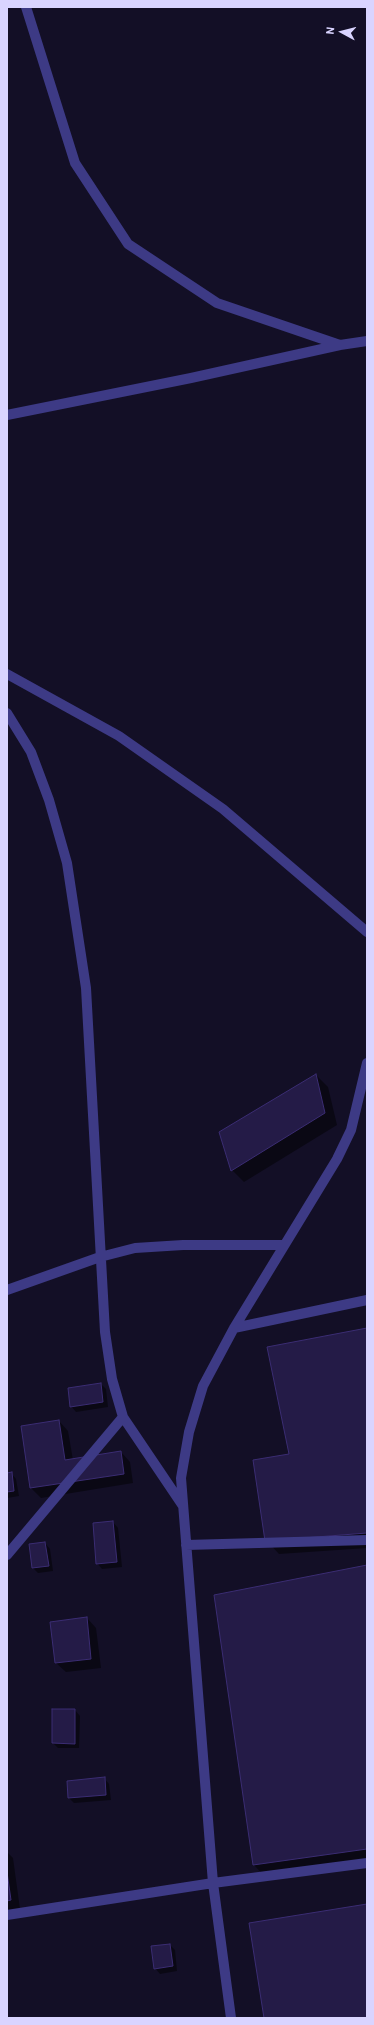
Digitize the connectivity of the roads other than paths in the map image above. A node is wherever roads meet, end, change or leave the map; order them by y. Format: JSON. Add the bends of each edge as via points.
{"nodes":[{"id":1,"x":26,"y":7,"type":"edge"},
{"id":2,"x":367,"y":341,"type":"edge"},
{"id":3,"x":340,"y":345,"type":"junction"},
{"id":4,"x":7,"y":416,"type":"edge"},
{"id":5,"x":7,"y":674,"type":"edge"},
{"id":6,"x":7,"y":713,"type":"edge"},
{"id":7,"x":367,"y":932,"type":"edge"},
{"id":8,"x":367,"y":1063,"type":"edge"},
{"id":9,"x":284,"y":1245,"type":"junction"},
{"id":10,"x":100,"y":1257,"type":"junction"},
{"id":11,"x":7,"y":1290,"type":"edge"},
{"id":12,"x":367,"y":1300,"type":"edge"},
{"id":13,"x":234,"y":1328,"type":"junction"},
{"id":14,"x":123,"y":1417,"type":"junction"},
{"id":15,"x":183,"y":1507,"type":"junction"},
{"id":16,"x":367,"y":1540,"type":"edge"},
{"id":17,"x":186,"y":1545,"type":"junction"},
{"id":18,"x":7,"y":1555,"type":"edge"},
{"id":19,"x":367,"y":1864,"type":"edge"},
{"id":20,"x":213,"y":1883,"type":"junction"},
{"id":21,"x":7,"y":1915,"type":"edge"},
{"id":22,"x":231,"y":2018,"type":"edge"}],
"edges":[{"from":1,"to":3,"type":"street","via":[[75,163],[128,244],[217,303]]},
{"from":2,"to":3,"type":"street"},
{"from":3,"to":4,"type":"street"},
{"from":5,"to":7,"type":"street","via":[[118,736],[223,808]]},
{"from":6,"to":10,"type":"street","via":[[31,752],[49,800],[67,863],[86,988]]},
{"from":8,"to":9,"type":"street","via":[[351,1130],[337,1159]]},
{"from":9,"to":10,"type":"street","via":[[182,1245],[135,1248]]},
{"from":9,"to":13,"type":"street"},
{"from":10,"to":11,"type":"street"},
{"from":10,"to":14,"type":"street","via":[[105,1332],[112,1379]]},
{"from":12,"to":13,"type":"street"},
{"from":13,"to":15,"type":"street","via":[[203,1386],[189,1432],[182,1478]]},
{"from":14,"to":15,"type":"street"},
{"from":14,"to":18,"type":"street"},
{"from":15,"to":17,"type":"street"},
{"from":16,"to":17,"type":"street"},
{"from":17,"to":20,"type":"street"},
{"from":19,"to":20,"type":"street"},
{"from":20,"to":21,"type":"street"},
{"from":20,"to":22,"type":"street"}]}
